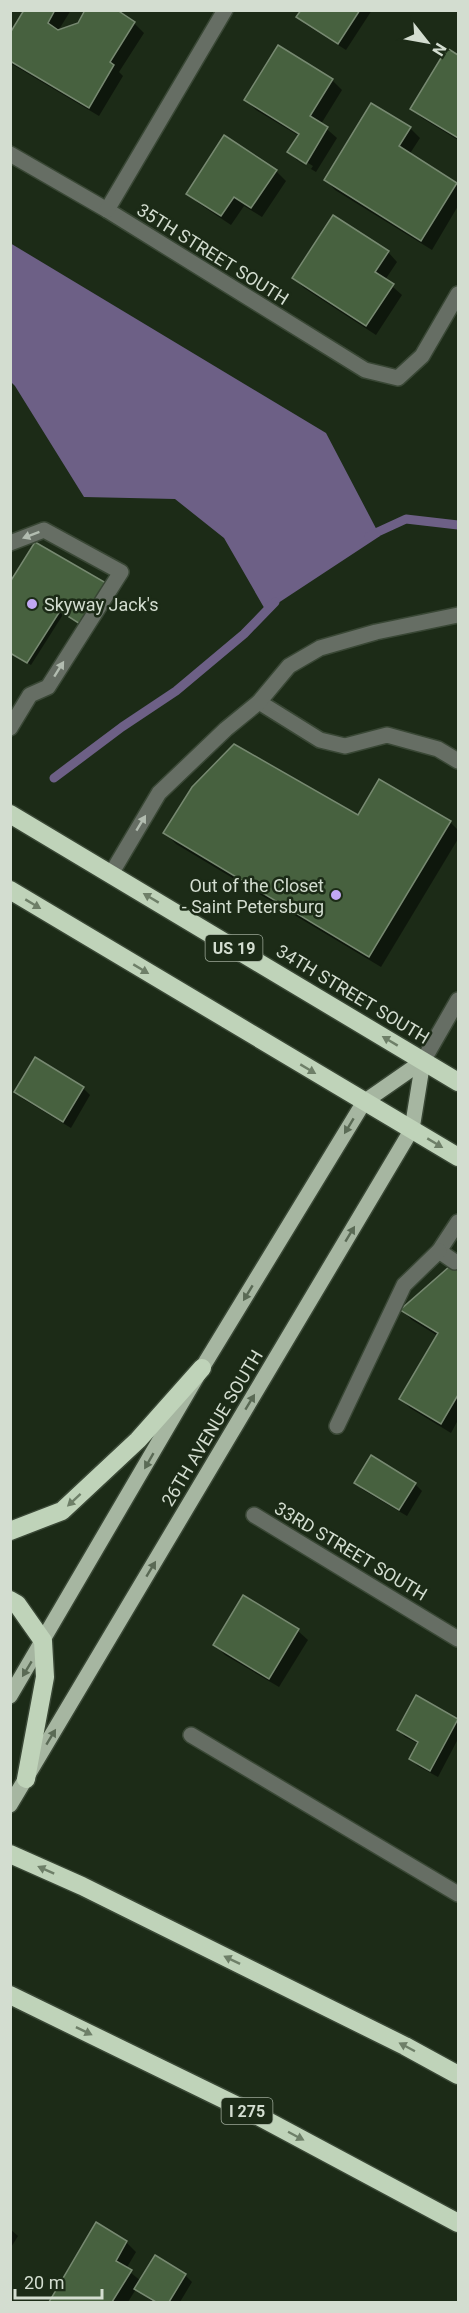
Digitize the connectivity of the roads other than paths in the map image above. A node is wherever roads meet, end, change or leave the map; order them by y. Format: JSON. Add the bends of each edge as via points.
{"nodes":[{"id":1,"x":225,"y":10,"type":"edge"},
{"id":2,"x":10,"y":154,"type":"edge"},
{"id":3,"x":107,"y":210,"type":"junction"},
{"id":4,"x":459,"y":294,"type":"edge"},
{"id":5,"x":10,"y":543,"type":"edge"},
{"id":6,"x":459,"y":615,"type":"edge"},
{"id":7,"x":259,"y":702,"type":"junction"},
{"id":8,"x":10,"y":729,"type":"edge"},
{"id":9,"x":459,"y":761,"type":"edge"},
{"id":10,"x":10,"y":814,"type":"edge"},
{"id":11,"x":111,"y":874,"type":"junction"},
{"id":12,"x":10,"y":890,"type":"edge"},
{"id":13,"x":459,"y":1000,"type":"edge"},
{"id":14,"x":423,"y":1061,"type":"junction"},
{"id":15,"x":459,"y":1082,"type":"edge"},
{"id":16,"x":364,"y":1102,"type":"junction"},
{"id":17,"x":412,"y":1129,"type":"junction"},
{"id":18,"x":459,"y":1157,"type":"edge"},
{"id":19,"x":459,"y":1222,"type":"edge"},
{"id":20,"x":439,"y":1251,"type":"junction"},
{"id":21,"x":455,"y":1262,"type":"dead end"},
{"id":22,"x":202,"y":1368,"type":"junction"},
{"id":23,"x":337,"y":1426,"type":"dead end"},
{"id":24,"x":254,"y":1515,"type":"dead end"},
{"id":25,"x":10,"y":1531,"type":"edge"},
{"id":26,"x":10,"y":1600,"type":"edge"},
{"id":27,"x":459,"y":1639,"type":"edge"},
{"id":28,"x":43,"y":1641,"type":"junction"},
{"id":29,"x":10,"y":1696,"type":"edge"},
{"id":30,"x":192,"y":1735,"type":"dead end"},
{"id":31,"x":26,"y":1779,"type":"junction"},
{"id":32,"x":10,"y":1805,"type":"edge"},
{"id":33,"x":10,"y":1854,"type":"edge"},
{"id":34,"x":459,"y":1894,"type":"edge"},
{"id":35,"x":10,"y":1995,"type":"edge"},
{"id":36,"x":459,"y":2074,"type":"edge"},
{"id":37,"x":459,"y":2223,"type":"edge"}],
"edges":[{"from":1,"to":3,"type":"street"},
{"from":2,"to":3,"type":"street","name":"35TH STREET SOUTH"},
{"from":3,"to":4,"type":"street","name":"35TH STREET SOUTH","via":[[365,370],[398,378],[422,356]]},
{"from":8,"to":5,"type":"street","one_way":true,"via":[[30,695],[48,687],[121,573],[44,530]]},
{"from":6,"to":7,"type":"street","via":[[320,648],[289,666]]},
{"from":7,"to":9,"type":"street","via":[[320,740],[345,746],[387,735],[438,749]]},
{"from":11,"to":7,"type":"street","one_way":true,"via":[[159,793]]},
{"from":10,"to":11,"type":"highway","name":"34TH STREET SOUTH","number":"US 19"},
{"from":14,"to":11,"type":"highway","name":"34TH STREET SOUTH","number":"US 19","one_way":true},
{"from":12,"to":16,"type":"highway","one_way":true},
{"from":13,"to":14,"type":"street","name":"26TH AVENUE SOUTH"},
{"from":14,"to":15,"type":"highway","name":"34TH STREET SOUTH","number":"US 19"},
{"from":14,"to":16,"type":"main road","name":"26TH AVENUE SOUTH"},
{"from":14,"to":17,"type":"main road","name":"26TH AVENUE SOUTH"},
{"from":16,"to":17,"type":"highway"},
{"from":16,"to":22,"type":"main road","name":"26TH AVENUE SOUTH","one_way":true},
{"from":17,"to":18,"type":"highway","one_way":true},
{"from":31,"to":17,"type":"main road","name":"26TH AVENUE SOUTH","one_way":true},
{"from":19,"to":20,"type":"street"},
{"from":20,"to":21,"type":"street"},
{"from":20,"to":23,"type":"street","via":[[404,1285]]},
{"from":22,"to":25,"type":"highway","one_way":true,"via":[[138,1440],[62,1511]]},
{"from":22,"to":28,"type":"main road","name":"26TH AVENUE SOUTH","one_way":true},
{"from":24,"to":27,"type":"street","name":"33RD STREET SOUTH"},
{"from":26,"to":28,"type":"highway"},
{"from":28,"to":29,"type":"main road","name":"26TH AVENUE SOUTH","one_way":true},
{"from":28,"to":31,"type":"highway","via":[[45,1677]]},
{"from":30,"to":34,"type":"street"},
{"from":31,"to":32,"type":"main road","name":"26TH AVENUE SOUTH"},
{"from":36,"to":33,"type":"highway","one_way":true},
{"from":35,"to":37,"type":"highway","number":"I 275","one_way":true,"via":[[260,2117]]}]}
